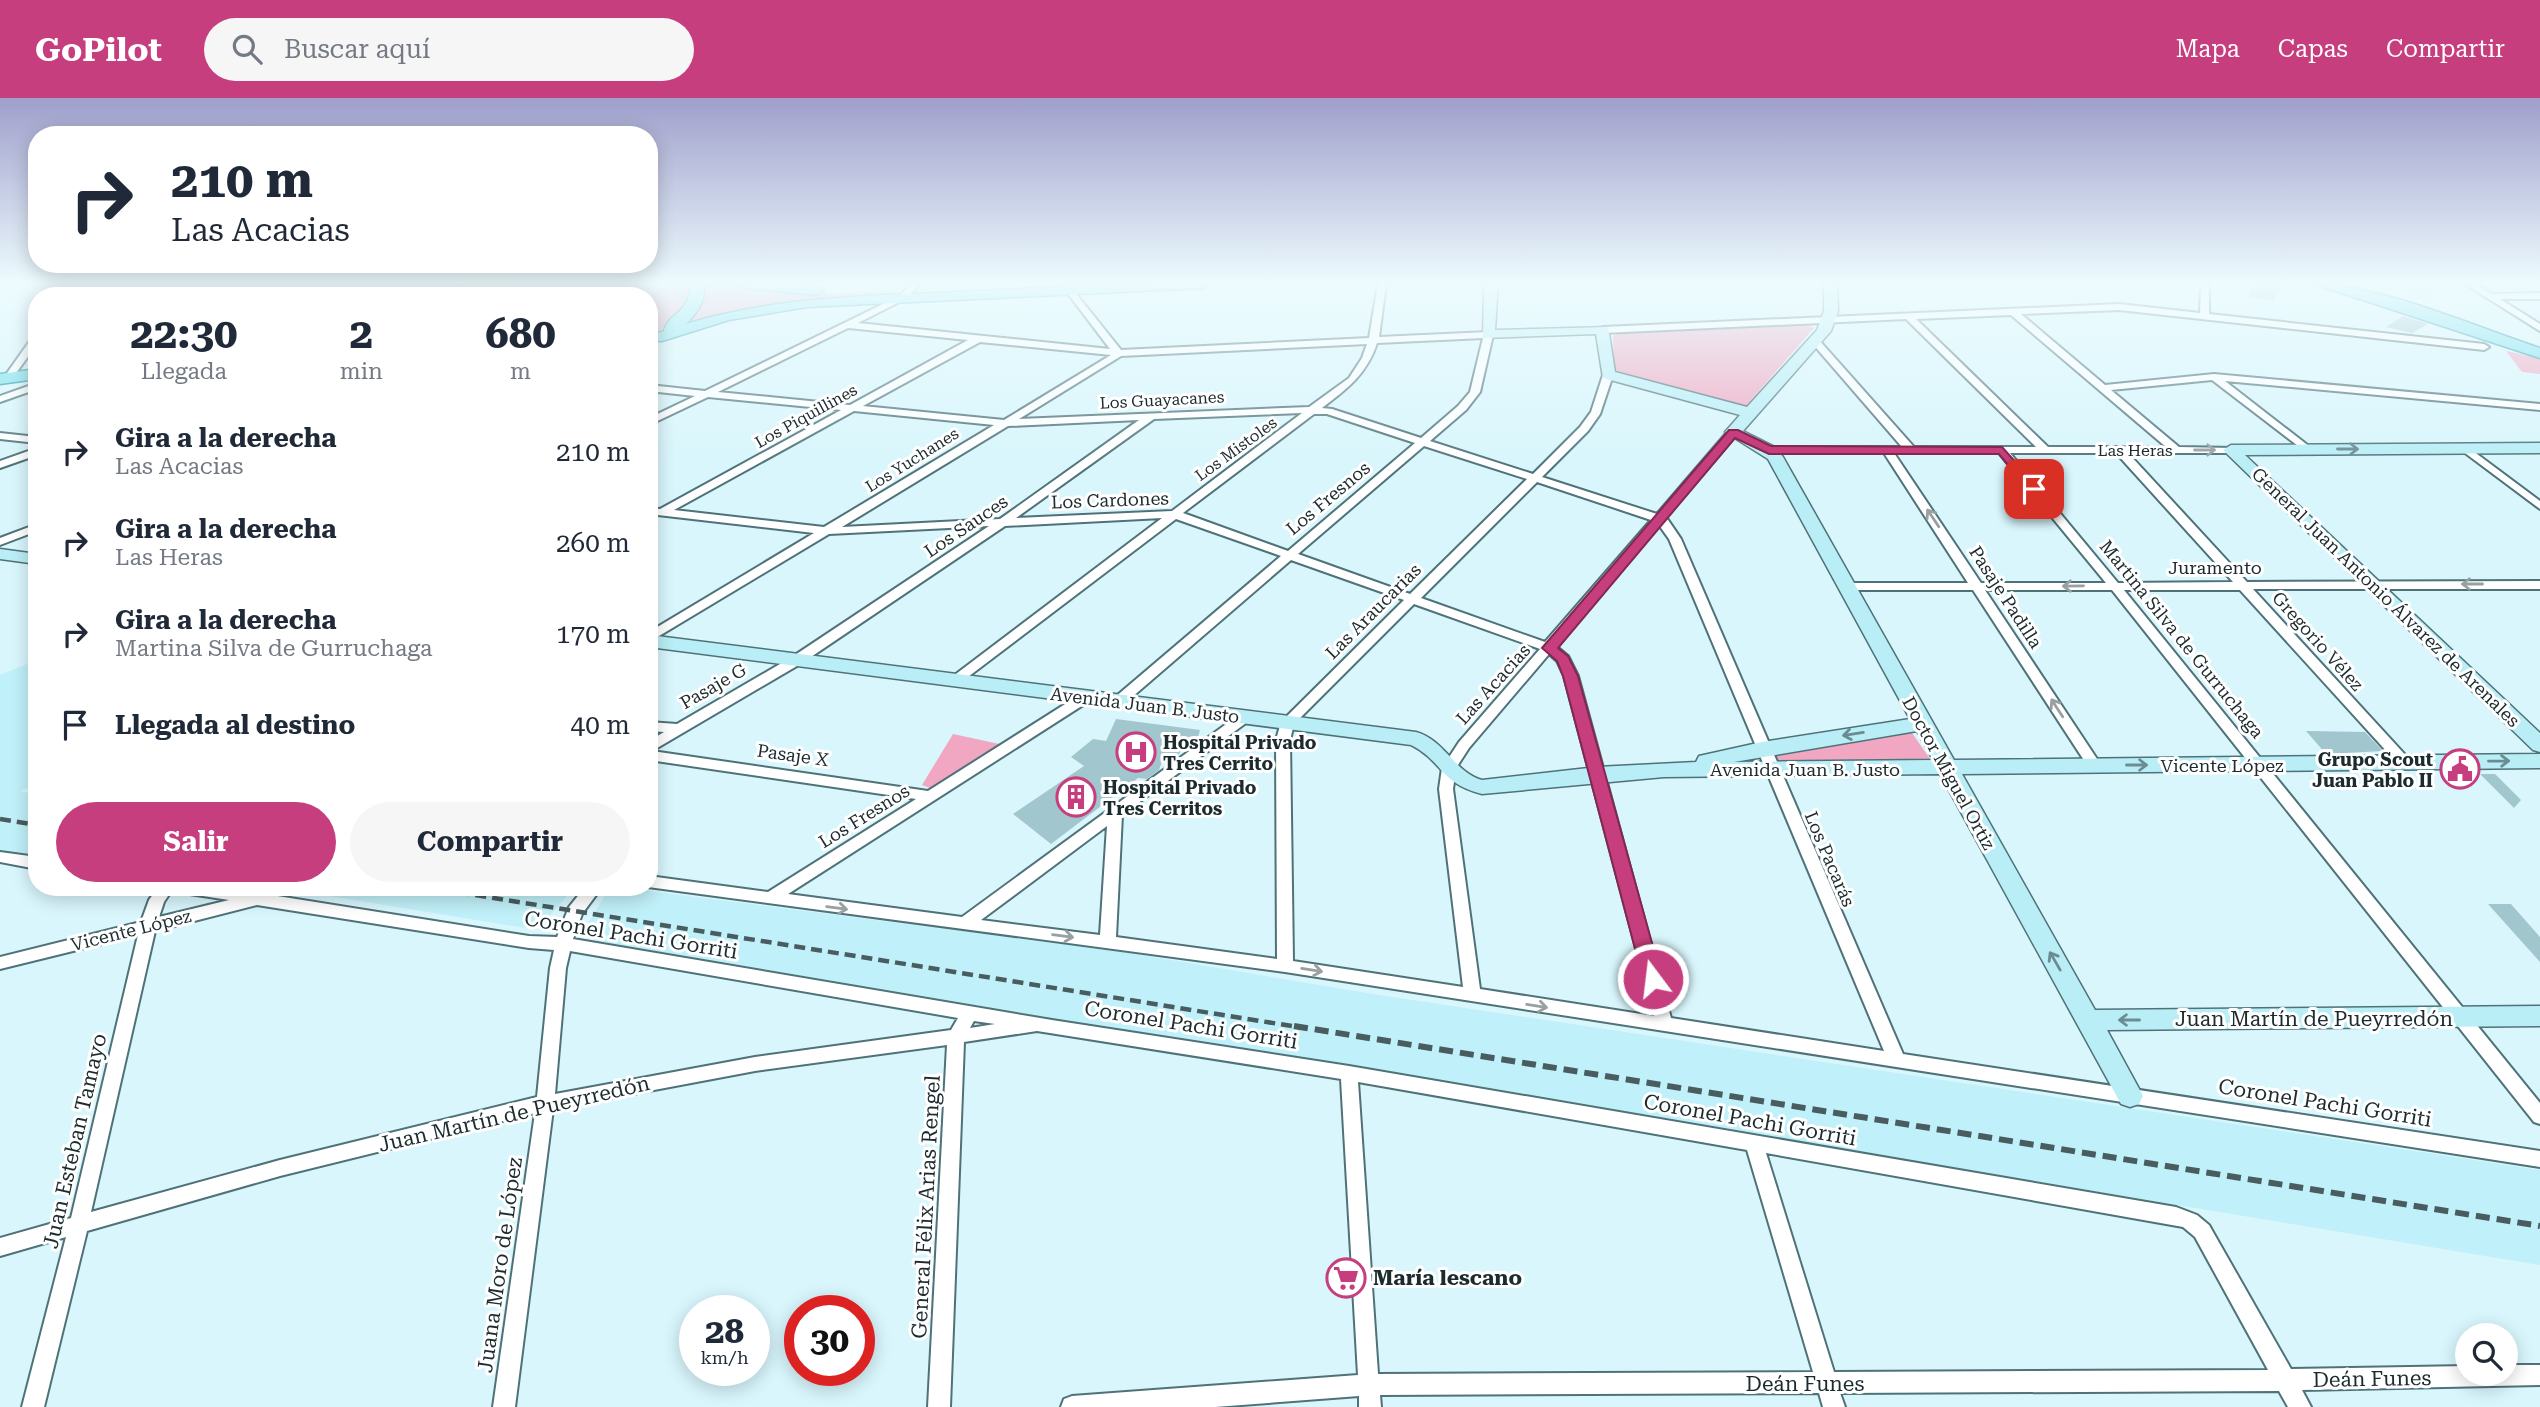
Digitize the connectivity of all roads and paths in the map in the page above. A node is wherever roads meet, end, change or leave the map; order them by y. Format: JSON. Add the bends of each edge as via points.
{"nodes":[{"id":1,"x":805,"y":345,"type":"edge"},
{"id":2,"x":968,"y":345,"type":"edge"},
{"id":3,"x":1032,"y":345,"type":"edge"},
{"id":4,"x":1112,"y":345,"type":"edge"},
{"id":5,"x":1274,"y":345,"type":"edge"},
{"id":6,"x":1372,"y":345,"type":"edge"},
{"id":7,"x":1486,"y":345,"type":"edge"},
{"id":8,"x":1605,"y":345,"type":"edge"},
{"id":9,"x":1811,"y":345,"type":"edge"},
{"id":10,"x":1819,"y":345,"type":"edge"},
{"id":11,"x":1938,"y":345,"type":"edge"},
{"id":12,"x":2053,"y":345,"type":"edge"},
{"id":13,"x":2503,"y":345,"type":"edge"},
{"id":14,"x":28,"y":347,"type":"edge"},
{"id":15,"x":1118,"y":353,"type":"junction"},
{"id":16,"x":2540,"y":354,"type":"edge"},
{"id":17,"x":28,"y":367,"type":"edge"},
{"id":18,"x":6,"y":373,"type":"edge"},
{"id":19,"x":28,"y":374,"type":"edge"},
{"id":20,"x":1608,"y":375,"type":"junction"},
{"id":21,"x":2214,"y":377,"type":"junction"},
{"id":22,"x":2104,"y":388,"type":"junction"},
{"id":23,"x":28,"y":389,"type":"edge"},
{"id":24,"x":658,"y":389,"type":"edge"},
{"id":25,"x":706,"y":394,"type":"junction"},
{"id":26,"x":0,"y":399,"type":"edge"},
{"id":27,"x":2540,"y":407,"type":"edge"},
{"id":28,"x":854,"y":408,"type":"junction"},
{"id":29,"x":1316,"y":410,"type":"junction"},
{"id":30,"x":1750,"y":413,"type":"junction"},
{"id":31,"x":1152,"y":416,"type":"junction"},
{"id":32,"x":658,"y":418,"type":"edge"},
{"id":33,"x":1002,"y":423,"type":"junction"},
{"id":34,"x":1733,"y":432,"type":"junction"},
{"id":35,"x":0,"y":436,"type":"edge"},
{"id":36,"x":28,"y":439,"type":"edge"},
{"id":37,"x":1423,"y":442,"type":"junction"},
{"id":38,"x":2465,"y":448,"type":"junction"},
{"id":39,"x":2540,"y":448,"type":"edge"},
{"id":40,"x":2306,"y":449,"type":"junction"},
{"id":41,"x":1769,"y":450,"type":"junction"},
{"id":42,"x":1887,"y":450,"type":"junction"},
{"id":43,"x":1911,"y":450,"type":"junction"},
{"id":44,"x":2002,"y":450,"type":"junction"},
{"id":45,"x":2045,"y":450,"type":"junction"},
{"id":46,"x":2176,"y":450,"type":"junction"},
{"id":47,"x":2231,"y":450,"type":"junction"},
{"id":48,"x":2120,"y":451,"type":"junction"},
{"id":49,"x":28,"y":454,"type":"edge"},
{"id":50,"x":0,"y":465,"type":"edge"},
{"id":51,"x":1535,"y":478,"type":"junction"},
{"id":52,"x":2540,"y":506,"type":"edge"},
{"id":53,"x":658,"y":512,"type":"edge"},
{"id":54,"x":663,"y":512,"type":"junction"},
{"id":55,"x":1174,"y":514,"type":"junction"},
{"id":56,"x":658,"y":515,"type":"edge"},
{"id":57,"x":1661,"y":519,"type":"junction"},
{"id":58,"x":1003,"y":522,"type":"junction"},
{"id":59,"x":28,"y":531,"type":"edge"},
{"id":60,"x":825,"y":531,"type":"junction"},
{"id":61,"x":0,"y":542,"type":"edge"},
{"id":62,"x":0,"y":554,"type":"edge"},
{"id":63,"x":1291,"y":555,"type":"junction"},
{"id":64,"x":28,"y":558,"type":"edge"},
{"id":65,"x":2373,"y":583,"type":"junction"},
{"id":66,"x":2115,"y":585,"type":"junction"},
{"id":67,"x":2245,"y":585,"type":"junction"},
{"id":68,"x":2540,"y":585,"type":"edge"},
{"id":69,"x":1848,"y":587,"type":"junction"},
{"id":70,"x":1979,"y":587,"type":"junction"},
{"id":71,"x":1412,"y":599,"type":"junction"},
{"id":72,"x":658,"y":633,"type":"edge"},
{"id":73,"x":658,"y":640,"type":"edge"},
{"id":74,"x":1550,"y":648,"type":"junction"},
{"id":75,"x":797,"y":660,"type":"junction"},
{"id":76,"x":955,"y":680,"type":"junction"},
{"id":77,"x":1086,"y":697,"type":"junction"},
{"id":78,"x":1119,"y":701,"type":"junction"},
{"id":79,"x":1245,"y":718,"type":"junction"},
{"id":80,"x":1288,"y":722,"type":"junction"},
{"id":81,"x":1921,"y":724,"type":"junction"},
{"id":82,"x":658,"y":727,"type":"edge"},
{"id":83,"x":678,"y":729,"type":"junction"},
{"id":84,"x":658,"y":741,"type":"edge"},
{"id":85,"x":2540,"y":745,"type":"edge"},
{"id":86,"x":1762,"y":749,"type":"junction"},
{"id":87,"x":658,"y":756,"type":"edge"},
{"id":88,"x":2540,"y":761,"type":"edge"},
{"id":89,"x":2404,"y":762,"type":"junction"},
{"id":90,"x":2259,"y":764,"type":"junction"},
{"id":91,"x":2094,"y":765,"type":"junction"},
{"id":92,"x":1449,"y":768,"type":"junction"},
{"id":93,"x":1946,"y":768,"type":"junction"},
{"id":94,"x":1664,"y":770,"type":"junction"},
{"id":95,"x":1771,"y":770,"type":"junction"},
{"id":96,"x":1597,"y":774,"type":"junction"},
{"id":97,"x":931,"y":796,"type":"junction"},
{"id":98,"x":1115,"y":816,"type":"junction"},
{"id":99,"x":0,"y":857,"type":"edge"},
{"id":100,"x":28,"y":862,"type":"edge"},
{"id":101,"x":658,"y":883,"type":"edge"},
{"id":102,"x":160,"y":896,"type":"edge"},
{"id":103,"x":248,"y":896,"type":"edge"},
{"id":104,"x":587,"y":896,"type":"edge"},
{"id":105,"x":263,"y":898,"type":"junction"},
{"id":106,"x":769,"y":899,"type":"junction"},
{"id":107,"x":148,"y":925,"type":"junction"},
{"id":108,"x":964,"y":925,"type":"junction"},
{"id":109,"x":1108,"y":942,"type":"junction"},
{"id":110,"x":563,"y":944,"type":"junction"},
{"id":111,"x":0,"y":963,"type":"edge"},
{"id":112,"x":1285,"y":966,"type":"junction"},
{"id":113,"x":1473,"y":996,"type":"junction"},
{"id":114,"x":970,"y":1013,"type":"junction"},
{"id":115,"x":2540,"y":1016,"type":"edge"},
{"id":116,"x":2460,"y":1018,"type":"junction"},
{"id":117,"x":2088,"y":1020,"type":"junction"},
{"id":118,"x":1037,"y":1024,"type":"junction"},
{"id":119,"x":1665,"y":1026,"type":"junction"},
{"id":120,"x":956,"y":1037,"type":"junction"},
{"id":121,"x":1897,"y":1060,"type":"junction"},
{"id":122,"x":1349,"y":1073,"type":"junction"},
{"id":123,"x":2130,"y":1096,"type":"junction"},
{"id":124,"x":545,"y":1103,"type":"junction"},
{"id":125,"x":2540,"y":1116,"type":"edge"},
{"id":126,"x":1754,"y":1144,"type":"junction"},
{"id":127,"x":2540,"y":1159,"type":"edge"},
{"id":128,"x":79,"y":1224,"type":"junction"},
{"id":129,"x":0,"y":1247,"type":"edge"},
{"id":130,"x":2540,"y":1376,"type":"edge"},
{"id":131,"x":2285,"y":1380,"type":"junction"},
{"id":132,"x":1827,"y":1384,"type":"junction"},
{"id":133,"x":1368,"y":1385,"type":"junction"},
{"id":134,"x":33,"y":1407,"type":"edge"},
{"id":135,"x":504,"y":1407,"type":"edge"},
{"id":136,"x":939,"y":1407,"type":"edge"},
{"id":137,"x":1072,"y":1407,"type":"edge"},
{"id":138,"x":1370,"y":1407,"type":"edge"},
{"id":139,"x":1834,"y":1407,"type":"edge"},
{"id":140,"x":2300,"y":1407,"type":"edge"}],
"edges":[{"from":1,"to":25,"type":"street"},
{"from":2,"to":28,"type":"street","name":"Los Piquillines"},
{"from":3,"to":15,"type":"street"},
{"from":4,"to":15,"type":"street"},
{"from":5,"to":15,"type":"street"},
{"from":6,"to":29,"type":"street","name":"Los Mistoles","via":[[1358,373]]},
{"from":7,"to":37,"type":"street","name":"Los Fresnos","via":[[1470,399]]},
{"from":8,"to":20,"type":"street","name":"Las Araucarias"},
{"from":9,"to":30,"type":"street","name":"Las Acacias"},
{"from":10,"to":43,"type":"street"},
{"from":11,"to":45,"type":"street"},
{"from":12,"to":22,"type":"street"},
{"from":13,"to":16,"type":"main road"},
{"from":14,"to":18,"type":"street"},
{"from":15,"to":33,"type":"street","name":"Los Yuchanes"},
{"from":17,"to":18,"type":"main road"},
{"from":18,"to":19,"type":"main road"},
{"from":20,"to":30,"type":"street"},
{"from":20,"to":51,"type":"street","name":"Las Araucarias","via":[[1591,421]]},
{"from":21,"to":22,"type":"street"},
{"from":21,"to":27,"type":"street"},
{"from":21,"to":40,"type":"street"},
{"from":22,"to":46,"type":"street"},
{"from":23,"to":26,"type":"street"},
{"from":24,"to":25,"type":"street","name":"Los Guayacanes"},
{"from":25,"to":28,"type":"street","name":"Los Guayacanes"},
{"from":25,"to":32,"type":"street"},
{"from":28,"to":33,"type":"street","name":"Los Guayacanes"},
{"from":28,"to":54,"type":"street","name":"Los Piquillines"},
{"from":29,"to":31,"type":"street","name":"Los Guayacanes"},
{"from":29,"to":37,"type":"street","name":"Los Guayacanes"},
{"from":29,"to":55,"type":"street","name":"Los Mistoles"},
{"from":30,"to":34,"type":"street","name":"Las Acacias"},
{"from":31,"to":33,"type":"street","name":"Los Guayacanes"},
{"from":31,"to":58,"type":"street","name":"Los Sauces"},
{"from":33,"to":60,"type":"street","name":"Los Yuchanes"},
{"from":34,"to":41,"type":"street","name":"Las Heras"},
{"from":34,"to":57,"type":"street","name":"Las Acacias"},
{"from":35,"to":36,"type":"street"},
{"from":37,"to":51,"type":"street","name":"Los Guayacanes"},
{"from":37,"to":63,"type":"street","name":"Los Fresnos"},
{"from":38,"to":39,"type":"street","name":"Las Heras"},
{"from":40,"to":38,"type":"street","name":"Las Heras","one_way":true},
{"from":38,"to":52,"type":"street"},
{"from":40,"to":47,"type":"street","name":"Las Heras"},
{"from":41,"to":42,"type":"street","name":"Las Heras"},
{"from":41,"to":69,"type":"street","name":"Doctor Miguel Ortiz"},
{"from":42,"to":43,"type":"street","name":"Las Heras"},
{"from":70,"to":42,"type":"street","name":"Pasaje Padilla","one_way":true},
{"from":43,"to":44,"type":"street","name":"Las Heras"},
{"from":44,"to":45,"type":"street","name":"Las Heras"},
{"from":44,"to":66,"type":"street","name":"Martina Silva de Gurruchaga"},
{"from":45,"to":48,"type":"street","name":"Las Heras"},
{"from":46,"to":47,"type":"street","name":"Las Heras","one_way":true},
{"from":46,"to":48,"type":"street","name":"Las Heras"},
{"from":47,"to":65,"type":"street","name":"General Juan Antonio Álvarez de Arenales"},
{"from":48,"to":67,"type":"street","name":"Gregorio Vélez"},
{"from":49,"to":50,"type":"street"},
{"from":51,"to":57,"type":"street","name":"Los Guayacanes"},
{"from":51,"to":71,"type":"street","name":"Las Araucarias"},
{"from":53,"to":54,"type":"street","name":"Los Cardones"},
{"from":54,"to":56,"type":"street","name":"Los Piquillines"},
{"from":54,"to":60,"type":"street","name":"Los Cardones"},
{"from":55,"to":58,"type":"street","name":"Los Cardones"},
{"from":55,"to":63,"type":"street","name":"Los Cardones"},
{"from":55,"to":76,"type":"street","name":"Los Mistoles"},
{"from":57,"to":74,"type":"street","name":"Las Acacias"},
{"from":57,"to":86,"type":"street","name":"Los Pacarás","via":[[1675,539]]},
{"from":58,"to":60,"type":"street","name":"Los Cardones"},
{"from":58,"to":75,"type":"street","name":"Los Sauces"},
{"from":59,"to":61,"type":"street"},
{"from":60,"to":72,"type":"street","name":"Los Yuchanes"},
{"from":62,"to":64,"type":"street"},
{"from":63,"to":71,"type":"street","name":"Los Cardones"},
{"from":63,"to":78,"type":"street","name":"Los Fresnos"},
{"from":65,"to":67,"type":"street","name":"Juramento"},
{"from":68,"to":65,"type":"street","name":"Juramento","one_way":true},
{"from":65,"to":85,"type":"street","name":"General Juan Antonio Álvarez de Arenales"},
{"from":66,"to":67,"type":"street","name":"Juramento"},
{"from":66,"to":70,"type":"street","name":"Juramento","one_way":true},
{"from":66,"to":90,"type":"street","name":"Martina Silva de Gurruchaga"},
{"from":67,"to":89,"type":"street","name":"Gregorio Vélez"},
{"from":69,"to":70,"type":"street","name":"Juramento"},
{"from":69,"to":81,"type":"street","name":"Doctor Miguel Ortiz"},
{"from":91,"to":70,"type":"street","name":"Pasaje Padilla","one_way":true},
{"from":71,"to":74,"type":"street","name":"Los Cardones"},
{"from":71,"to":80,"type":"street","name":"Las Araucarias"},
{"from":73,"to":75,"type":"street","name":"Avenida Juan B. Justo"},
{"from":74,"to":92,"type":"street","name":"Las Acacias"},
{"from":74,"to":96,"type":"street","via":[[1563,659],[1571,676]]},
{"from":75,"to":76,"type":"street","name":"Avenida Juan B. Justo"},
{"from":75,"to":83,"type":"street","name":"Pasaje G"},
{"from":76,"to":77,"type":"street","name":"Avenida Juan B. Justo"},
{"from":77,"to":78,"type":"street","name":"Avenida Juan B. Justo"},
{"from":77,"to":97,"type":"street","name":"Los Fresnos"},
{"from":78,"to":79,"type":"street","name":"Avenida Juan B. Justo"},
{"from":79,"to":80,"type":"street","name":"Avenida Juan B. Justo"},
{"from":79,"to":98,"type":"street"},
{"from":80,"to":92,"type":"street","name":"Avenida Juan B. Justo","via":[[1416,739],[1434,748]]},
{"from":80,"to":112,"type":"street","via":[[1283,740]]},
{"from":81,"to":86,"type":"street","name":"Avenida Juan B. Justo","one_way":true},
{"from":81,"to":93,"type":"street","name":"Doctor Miguel Ortiz"},
{"from":82,"to":83,"type":"street"},
{"from":83,"to":84,"type":"street","name":"Pasaje G"},
{"from":86,"to":94,"type":"street","name":"Avenida Juan B. Justo"},
{"from":86,"to":95,"type":"street","name":"Los Pacarás"},
{"from":87,"to":97,"type":"street","name":"Pasaje X"},
{"from":89,"to":88,"type":"street","name":"Vicente López","one_way":true},
{"from":89,"to":90,"type":"street","name":"Vicente López"},
{"from":91,"to":90,"type":"street","name":"Vicente López","one_way":true},
{"from":90,"to":116,"type":"street","name":"Martina Silva de Gurruchaga"},
{"from":91,"to":93,"type":"street","name":"Vicente López"},
{"from":92,"to":96,"type":"street","name":"Avenida Juan B. Justo","via":[[1468,785],[1482,788]]},
{"from":92,"to":113,"type":"street","via":[[1446,789]]},
{"from":93,"to":95,"type":"street","name":"Avenida Juan B. Justo"},
{"from":117,"to":93,"type":"street","name":"Doctor Miguel Ortiz","one_way":true},
{"from":94,"to":95,"type":"street","name":"Avenida Juan B. Justo"},
{"from":94,"to":96,"type":"street","name":"Avenida Juan B. Justo"},
{"from":95,"to":121,"type":"street","name":"Los Pacarás"},
{"from":96,"to":119,"type":"street"},
{"from":97,"to":106,"type":"street","name":"Los Fresnos"},
{"from":98,"to":108,"type":"street"},
{"from":98,"to":109,"type":"street"},
{"from":99,"to":100,"type":"street"},
{"from":101,"to":106,"type":"street","name":"Coronel Pachi Gorriti"},
{"from":102,"to":107,"type":"street","name":"Juan Esteban Tamayo"},
{"from":103,"to":105,"type":"street","name":"Coronel Pachi Gorriti"},
{"from":104,"to":110,"type":"street","name":"Juana Moro de López","via":[[575,911]]},
{"from":105,"to":107,"type":"street","name":"Vicente López"},
{"from":105,"to":110,"type":"street","name":"Coronel Pachi Gorriti"},
{"from":106,"to":108,"type":"street","name":"Coronel Pachi Gorriti","one_way":true},
{"from":107,"to":111,"type":"street","name":"Vicente López"},
{"from":107,"to":128,"type":"street","name":"Juan Esteban Tamayo"},
{"from":108,"to":109,"type":"street","name":"Coronel Pachi Gorriti","one_way":true},
{"from":109,"to":112,"type":"street","name":"Coronel Pachi Gorriti"},
{"from":110,"to":114,"type":"street","name":"Coronel Pachi Gorriti"},
{"from":110,"to":124,"type":"street","name":"Juana Moro de López"},
{"from":112,"to":113,"type":"street","name":"Coronel Pachi Gorriti","one_way":true},
{"from":113,"to":119,"type":"street","name":"Coronel Pachi Gorriti","one_way":true},
{"from":114,"to":118,"type":"street","name":"Coronel Pachi Gorriti"},
{"from":114,"to":120,"type":"street","name":"General Félix Arias Rengel"},
{"from":115,"to":116,"type":"street","name":"Juan Martín de Pueyrredón"},
{"from":116,"to":117,"type":"street","name":"Juan Martín de Pueyrredón","one_way":true},
{"from":116,"to":125,"type":"street","name":"Martina Silva de Gurruchaga"},
{"from":117,"to":123,"type":"street","name":"Doctor Miguel Ortiz"},
{"from":118,"to":120,"type":"street","name":"Juan Martín de Pueyrredón"},
{"from":118,"to":122,"type":"street","name":"Coronel Pachi Gorriti"},
{"from":119,"to":121,"type":"street","name":"Coronel Pachi Gorriti"},
{"from":120,"to":124,"type":"street","name":"Juan Martín de Pueyrredón","via":[[731,1068]]},
{"from":120,"to":136,"type":"street","name":"General Félix Arias Rengel"},
{"from":121,"to":123,"type":"street","name":"Coronel Pachi Gorriti"},
{"from":122,"to":126,"type":"street","name":"Coronel Pachi Gorriti"},
{"from":122,"to":133,"type":"street"},
{"from":123,"to":127,"type":"street","name":"Coronel Pachi Gorriti"},
{"from":124,"to":128,"type":"street","name":"Juan Martín de Pueyrredón","via":[[280,1168]]},
{"from":124,"to":135,"type":"street","name":"Juana Moro de López"},
{"from":126,"to":131,"type":"street","name":"Coronel Pachi Gorriti","via":[[2190,1221],[2202,1231]]},
{"from":126,"to":132,"type":"street"},
{"from":128,"to":129,"type":"street","name":"Juan Martín de Pueyrredón"},
{"from":128,"to":134,"type":"street","name":"Juan Esteban Tamayo"},
{"from":130,"to":131,"type":"street","name":"Deán Funes"},
{"from":131,"to":132,"type":"street","name":"Deán Funes"},
{"from":131,"to":140,"type":"street"},
{"from":132,"to":133,"type":"street","name":"Deán Funes"},
{"from":132,"to":139,"type":"street"},
{"from":133,"to":137,"type":"street","name":"Deán Funes"},
{"from":133,"to":138,"type":"street"}]}
